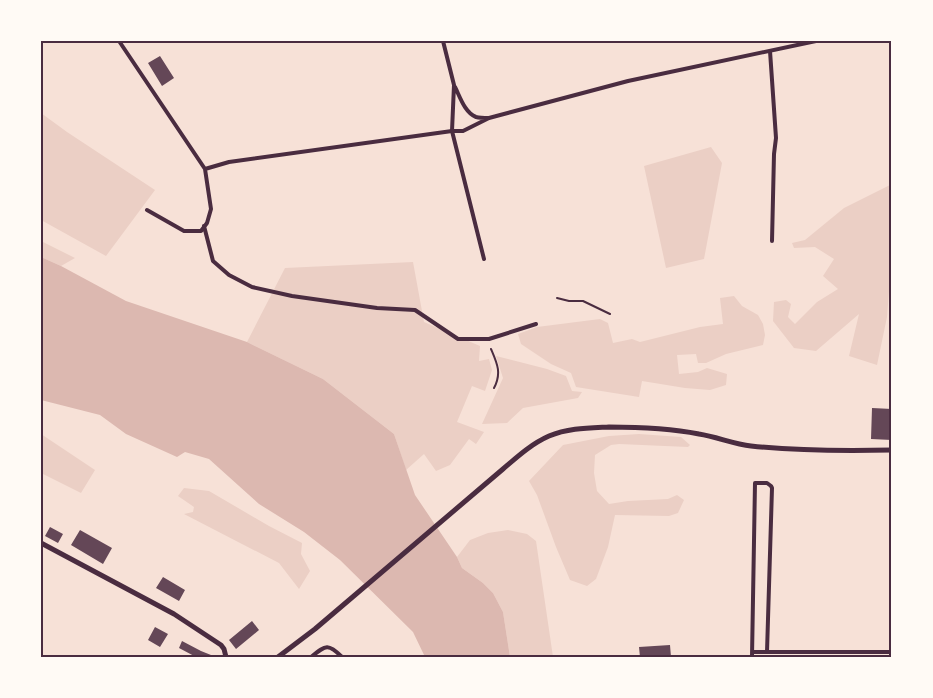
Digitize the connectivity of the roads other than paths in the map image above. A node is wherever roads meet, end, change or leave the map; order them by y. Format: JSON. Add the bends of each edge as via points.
{"nodes":[{"id":1,"x":119,"y":41,"type":"edge"},
{"id":2,"x":443,"y":41,"type":"edge"},
{"id":3,"x":816,"y":41,"type":"edge"},
{"id":4,"x":770,"y":51,"type":"junction"},
{"id":5,"x":454,"y":85,"type":"junction"},
{"id":6,"x":489,"y":118,"type":"junction"},
{"id":7,"x":452,"y":131,"type":"junction"},
{"id":8,"x":205,"y":169,"type":"junction"},
{"id":9,"x":147,"y":210,"type":"dead end"},
{"id":10,"x":204,"y":226,"type":"junction"},
{"id":11,"x":772,"y":241,"type":"dead end"},
{"id":12,"x":484,"y":259,"type":"dead end"},
{"id":13,"x":557,"y":298,"type":"dead end"},
{"id":14,"x":610,"y":314,"type":"dead end"},
{"id":15,"x":536,"y":324,"type":"dead end"},
{"id":16,"x":491,"y":349,"type":"dead end"},
{"id":17,"x":494,"y":388,"type":"dead end"},
{"id":18,"x":892,"y":450,"type":"edge"},
{"id":19,"x":41,"y":543,"type":"edge"},
{"id":20,"x":767,"y":652,"type":"junction"},
{"id":21,"x":892,"y":652,"type":"edge"},
{"id":22,"x":752,"y":655,"type":"edge"},
{"id":23,"x":226,"y":657,"type":"edge"},
{"id":24,"x":278,"y":657,"type":"edge"},
{"id":25,"x":311,"y":657,"type":"edge"},
{"id":26,"x":342,"y":657,"type":"edge"}],
"edges":[{"from":1,"to":8,"type":"street"},
{"from":2,"to":5,"type":"street"},
{"from":3,"to":4,"type":"street"},
{"from":4,"to":6,"type":"street","via":[[628,81]]},
{"from":4,"to":11,"type":"street","via":[[776,138]]},
{"from":5,"to":6,"type":"street","via":[[471,114]]},
{"from":5,"to":7,"type":"street"},
{"from":6,"to":7,"type":"street","via":[[463,131]]},
{"from":7,"to":8,"type":"street","via":[[229,162]]},
{"from":7,"to":12,"type":"street"},
{"from":8,"to":10,"type":"street","via":[[212,209]]},
{"from":9,"to":10,"type":"street","via":[[184,231],[200,230]]},
{"from":10,"to":15,"type":"street","via":[[213,261],[229,275],[252,287],[377,308],[415,310],[458,340],[489,339]]},
{"from":13,"to":14,"type":"lane","via":[[583,301]]},
{"from":16,"to":17,"type":"lane","via":[[498,372]]},
{"from":18,"to":24,"type":"street","via":[[839,451],[751,446],[700,434],[625,427],[565,431],[531,446]]},
{"from":19,"to":23,"type":"street","via":[[174,614],[221,645]]},
{"from":20,"to":21,"type":"street"},
{"from":20,"to":22,"type":"street"},
{"from":20,"to":22,"type":"street","via":[[772,488],[767,483],[756,483]]},
{"from":25,"to":26,"type":"street","via":[[330,647]]}]}
